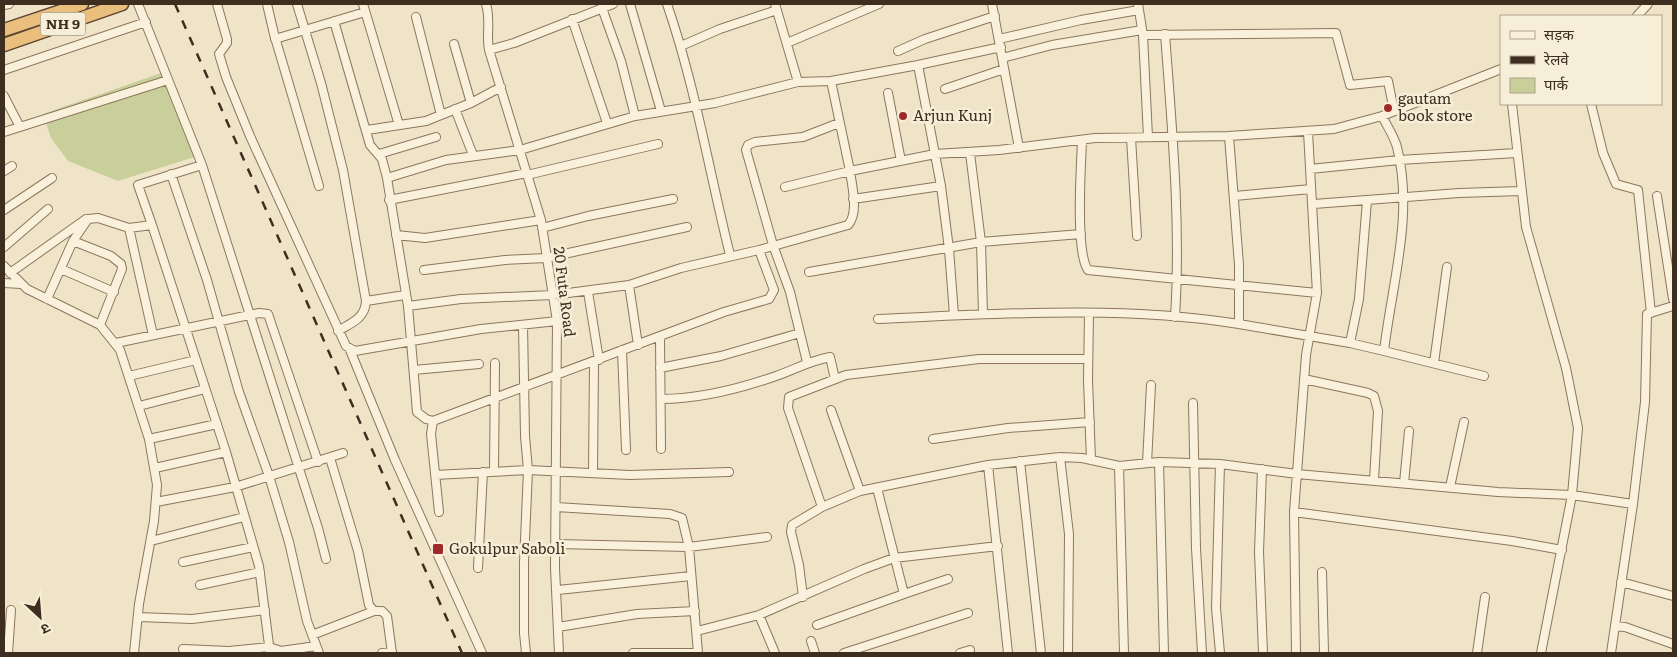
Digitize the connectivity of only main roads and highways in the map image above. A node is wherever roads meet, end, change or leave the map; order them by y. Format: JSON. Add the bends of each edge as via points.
{"nodes":[{"id":1,"x":82,"y":4,"type":"edge"},
{"id":2,"x":122,"y":4,"type":"edge"},
{"id":3,"x":4,"y":30,"type":"edge"},
{"id":4,"x":4,"y":45,"type":"edge"}],
"edges":[{"from":1,"to":3,"type":"highway","number":"NH 9"},
{"from":2,"to":4,"type":"highway","number":"NH 9"}]}
